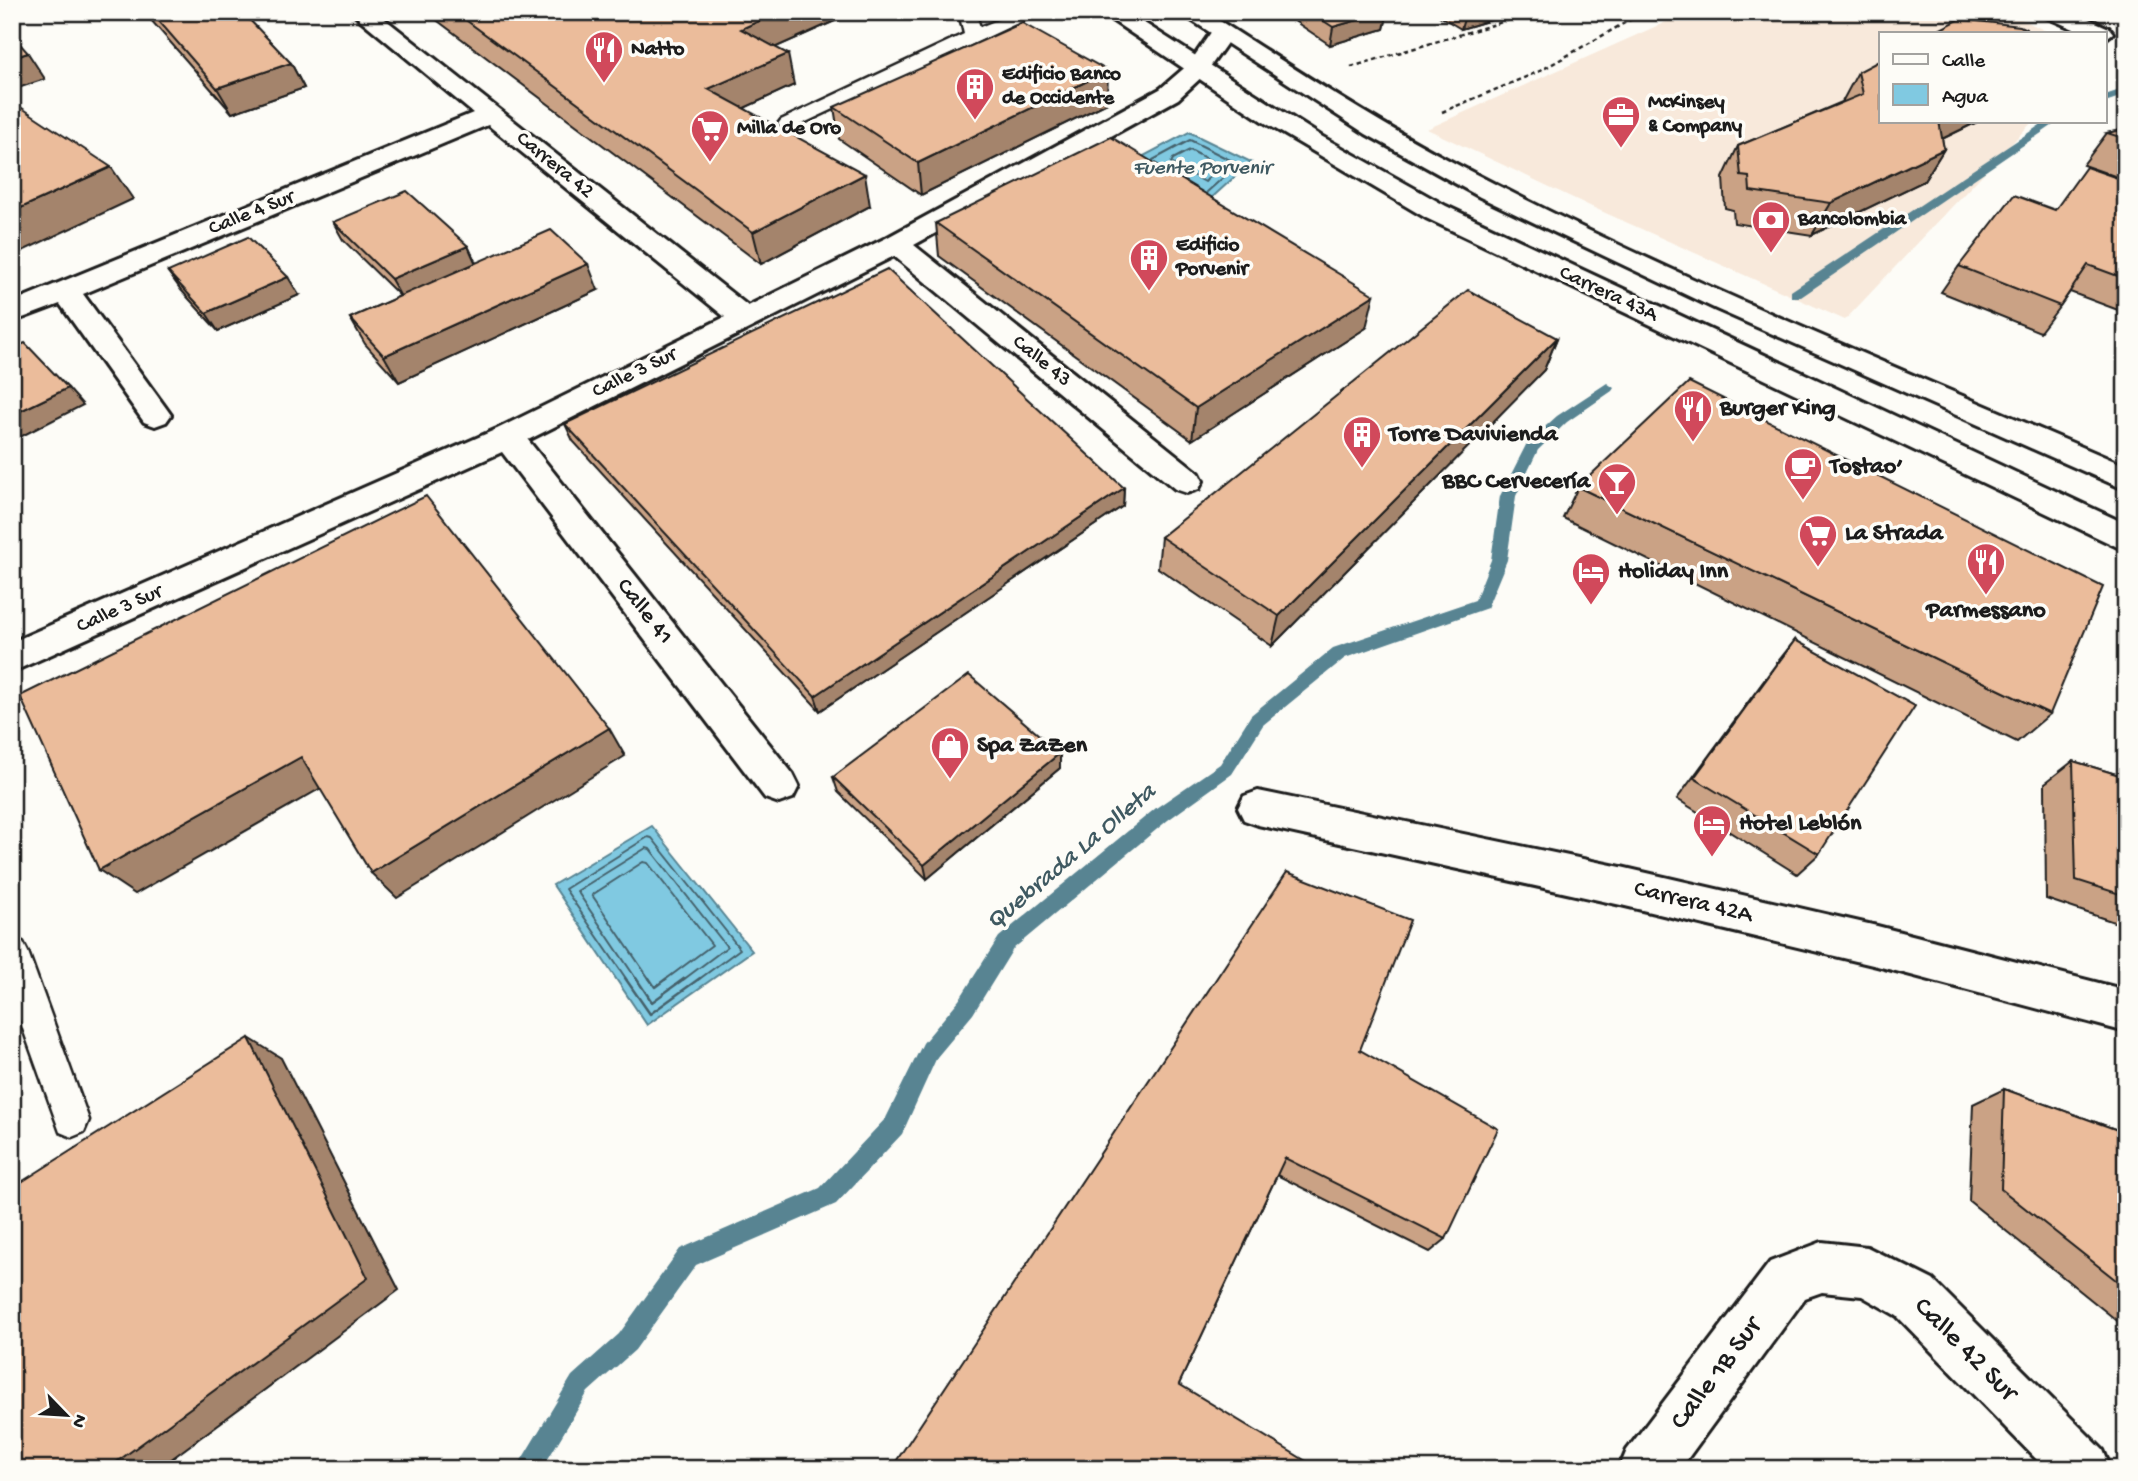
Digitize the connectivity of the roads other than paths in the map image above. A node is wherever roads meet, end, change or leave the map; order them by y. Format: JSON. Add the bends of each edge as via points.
{"nodes":[{"id":1,"x":362,"y":12,"type":"edge"},
{"id":2,"x":967,"y":12,"type":"edge"},
{"id":3,"x":1034,"y":12,"type":"edge"},
{"id":4,"x":1111,"y":12,"type":"edge"},
{"id":5,"x":1189,"y":12,"type":"edge"},
{"id":6,"x":2054,"y":12,"type":"edge"},
{"id":7,"x":2099,"y":32,"type":"edge"},
{"id":8,"x":1222,"y":33,"type":"junction"},
{"id":9,"x":2106,"y":35,"type":"edge"},
{"id":10,"x":973,"y":36,"type":"junction"},
{"id":11,"x":2126,"y":44,"type":"edge"},
{"id":12,"x":1197,"y":69,"type":"junction"},
{"id":13,"x":491,"y":115,"type":"junction"},
{"id":14,"x":787,"y":124,"type":"dead end"},
{"id":15,"x":896,"y":244,"type":"junction"},
{"id":16,"x":66,"y":290,"type":"junction"},
{"id":17,"x":12,"y":313,"type":"edge"},
{"id":18,"x":746,"y":319,"type":"junction"},
{"id":19,"x":155,"y":415,"type":"dead end"},
{"id":20,"x":509,"y":437,"type":"junction"},
{"id":21,"x":2126,"y":479,"type":"edge"},
{"id":22,"x":1186,"y":481,"type":"dead end"},
{"id":23,"x":2126,"y":539,"type":"edge"},
{"id":24,"x":12,"y":658,"type":"edge"},
{"id":25,"x":779,"y":786,"type":"dead end"},
{"id":26,"x":1258,"y":808,"type":"dead end"},
{"id":27,"x":12,"y":952,"type":"edge"},
{"id":28,"x":2126,"y":1010,"type":"edge"},
{"id":29,"x":72,"y":1120,"type":"dead end"},
{"id":30,"x":1788,"y":1280,"type":"joint"},
{"id":31,"x":1646,"y":1469,"type":"edge"},
{"id":32,"x":2084,"y":1469,"type":"edge"}],
"edges":[{"from":1,"to":13,"type":"street","name":"Carrera 42"},
{"from":2,"to":10,"type":"lane"},
{"from":3,"to":10,"type":"lane"},
{"from":4,"to":12,"type":"street","name":"Carrera 43A"},
{"from":5,"to":8,"type":"street","name":"Carrera 43A"},
{"from":6,"to":7,"type":"street"},
{"from":8,"to":12,"type":"street","name":"Calle 3 Sur"},
{"from":8,"to":21,"type":"street","name":"Carrera 43A","via":[[1350,114],[1488,191]]},
{"from":9,"to":11,"type":"street"},
{"from":10,"to":14,"type":"lane"},
{"from":12,"to":15,"type":"street","name":"Calle 3 Sur","via":[[1169,94],[1129,118]]},
{"from":12,"to":23,"type":"street","name":"Carrera 43A","via":[[1370,178],[1436,212]]},
{"from":13,"to":16,"type":"street","name":"Calle 4 Sur"},
{"from":13,"to":18,"type":"street","name":"Carrera 42"},
{"from":15,"to":18,"type":"street","name":"Calle 3 Sur"},
{"from":15,"to":22,"type":"street","name":"Calle 43"},
{"from":16,"to":17,"type":"street","name":"Calle 4 Sur"},
{"from":16,"to":19,"type":"street"},
{"from":18,"to":20,"type":"street","name":"Calle 3 Sur"},
{"from":20,"to":24,"type":"street","name":"Calle 3 Sur"},
{"from":20,"to":25,"type":"street","name":"Calle 41"},
{"from":26,"to":28,"type":"street","name":"Carrera 42A","via":[[1621,886]]},
{"from":27,"to":29,"type":"lane"},
{"from":30,"to":31,"type":"street","name":"Calle 1B Sur"},
{"from":30,"to":32,"type":"street","name":"Calle 42 Sur","via":[[1822,1267],[1867,1272],[1915,1298]]}]}
